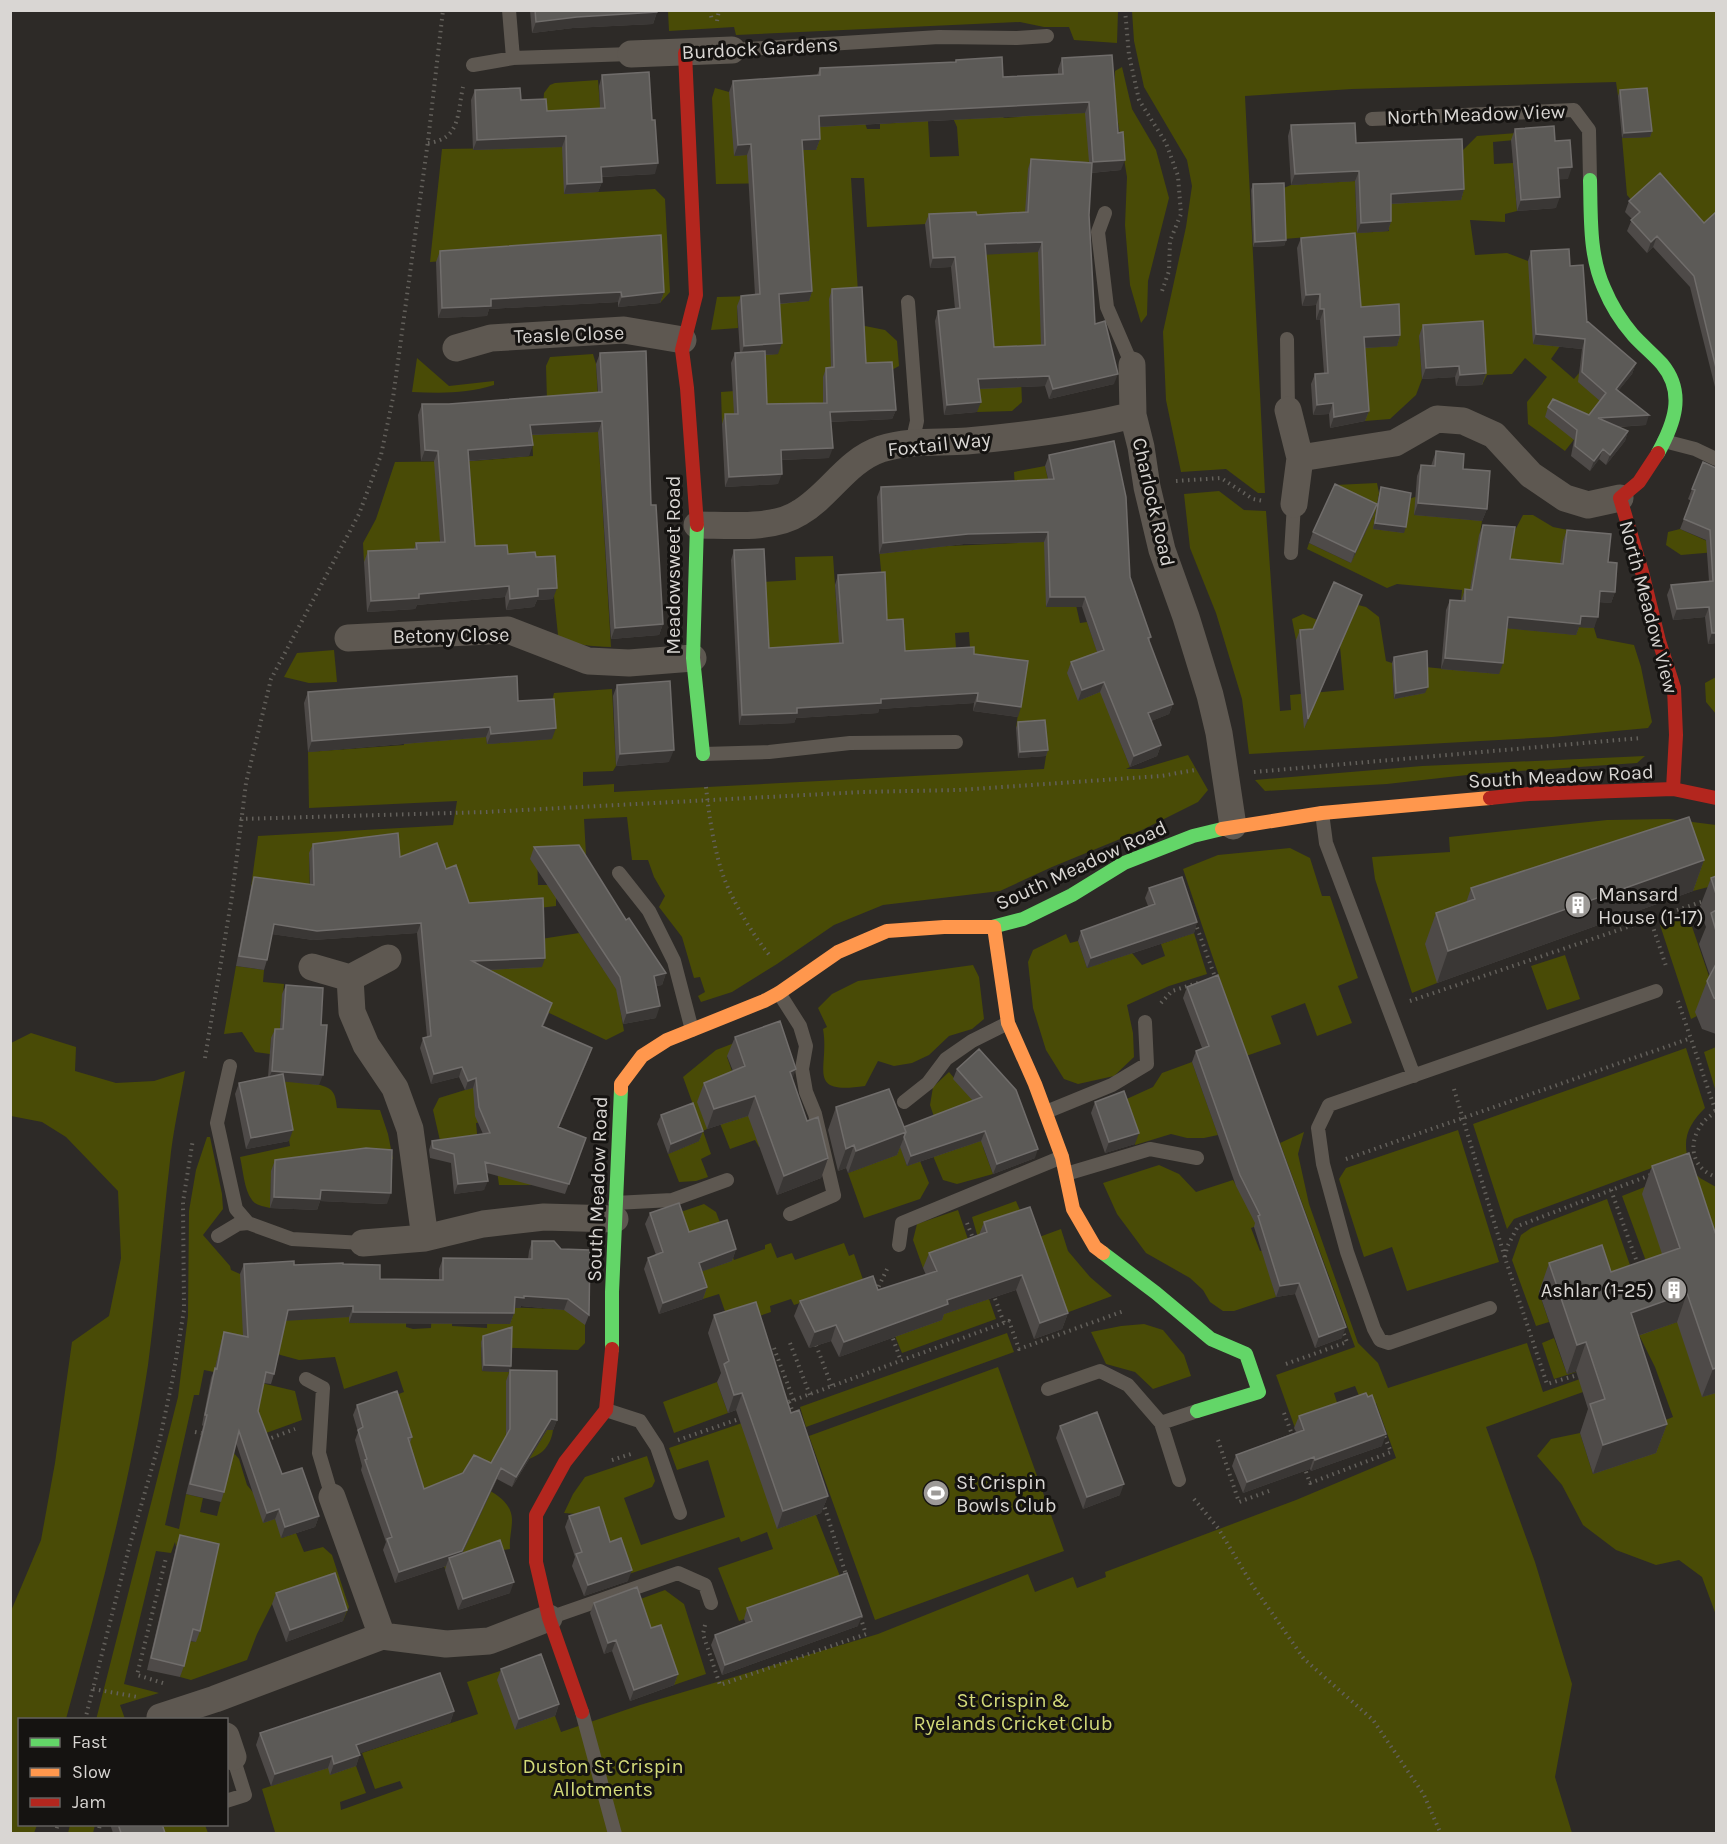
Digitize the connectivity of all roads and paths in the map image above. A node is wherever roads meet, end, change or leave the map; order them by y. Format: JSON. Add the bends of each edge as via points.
{"nodes":[{"id":1,"x":443,"y":10,"type":"edge"},
{"id":2,"x":509,"y":10,"type":"edge"},
{"id":3,"x":1125,"y":10,"type":"edge"},
{"id":4,"x":1047,"y":36,"type":"dead end"},
{"id":5,"x":732,"y":50,"type":"joint"},
{"id":6,"x":685,"y":53,"type":"junction"},
{"id":7,"x":631,"y":54,"type":"joint"},
{"id":8,"x":513,"y":58,"type":"junction"},
{"id":9,"x":473,"y":65,"type":"joint"},
{"id":10,"x":1372,"y":119,"type":"dead end"},
{"id":11,"x":428,"y":143,"type":"junction"},
{"id":12,"x":1590,"y":180,"type":"joint"},
{"id":13,"x":1105,"y":213,"type":"dead end"},
{"id":14,"x":1161,"y":294,"type":"dead end"},
{"id":15,"x":908,"y":302,"type":"dead end"},
{"id":16,"x":1287,"y":339,"type":"dead end"},
{"id":17,"x":683,"y":340,"type":"junction"},
{"id":18,"x":456,"y":348,"type":"dead end"},
{"id":19,"x":1132,"y":365,"type":"joint"},
{"id":20,"x":1288,"y":410,"type":"joint"},
{"id":21,"x":1133,"y":415,"type":"junction"},
{"id":22,"x":1664,"y":441,"type":"junction"},
{"id":23,"x":912,"y":442,"type":"junction"},
{"id":24,"x":1300,"y":458,"type":"junction"},
{"id":25,"x":1716,"y":459,"type":"edge"},
{"id":26,"x":1168,"y":481,"type":"dead end"},
{"id":27,"x":1620,"y":498,"type":"junction"},
{"id":28,"x":1284,"y":503,"type":"junction"},
{"id":29,"x":697,"y":525,"type":"junction"},
{"id":30,"x":1291,"y":553,"type":"dead end"},
{"id":31,"x":348,"y":638,"type":"dead end"},
{"id":32,"x":693,"y":658,"type":"junction"},
{"id":33,"x":1676,"y":735,"type":"junction"},
{"id":34,"x":956,"y":742,"type":"dead end"},
{"id":35,"x":703,"y":754,"type":"junction"},
{"id":36,"x":1206,"y":768,"type":"dead end"},
{"id":37,"x":1249,"y":772,"type":"dead end"},
{"id":38,"x":1673,"y":789,"type":"junction"},
{"id":39,"x":1716,"y":798,"type":"edge"},
{"id":40,"x":708,"y":801,"type":"junction"},
{"id":41,"x":1322,"y":813,"type":"junction"},
{"id":42,"x":240,"y":819,"type":"junction"},
{"id":43,"x":1233,"y":826,"type":"junction"},
{"id":44,"x":619,"y":873,"type":"dead end"},
{"id":45,"x":1705,"y":901,"type":"edge"},
{"id":46,"x":1193,"y":916,"type":"edge"},
{"id":47,"x":1650,"y":918,"type":"junction"},
{"id":48,"x":994,"y":927,"type":"junction"},
{"id":49,"x":388,"y":958,"type":"dead end"},
{"id":50,"x":777,"y":964,"type":"dead end"},
{"id":51,"x":312,"y":968,"type":"dead end"},
{"id":52,"x":1668,"y":973,"type":"dead end"},
{"id":53,"x":1215,"y":977,"type":"edge"},
{"id":54,"x":350,"y":978,"type":"junction"},
{"id":55,"x":1204,"y":981,"type":"edge"},
{"id":56,"x":1656,"y":991,"type":"dead end"},
{"id":57,"x":779,"y":993,"type":"junction"},
{"id":58,"x":1676,"y":994,"type":"dead end"},
{"id":59,"x":1405,"y":1003,"type":"dead end"},
{"id":60,"x":1145,"y":1022,"type":"joint"},
{"id":61,"x":1008,"y":1023,"type":"junction"},
{"id":62,"x":692,"y":1029,"type":"junction"},
{"id":63,"x":1690,"y":1038,"type":"junction"},
{"id":64,"x":204,"y":1066,"type":"dead end"},
{"id":65,"x":230,"y":1066,"type":"dead end"},
{"id":66,"x":1414,"y":1076,"type":"junction"},
{"id":67,"x":1454,"y":1089,"type":"dead end"},
{"id":68,"x":904,"y":1102,"type":"dead end"},
{"id":69,"x":1716,"y":1111,"type":"edge"},
{"id":70,"x":1045,"y":1112,"type":"junction"},
{"id":71,"x":1463,"y":1119,"type":"junction"},
{"id":72,"x":195,"y":1134,"type":"dead end"},
{"id":73,"x":1062,"y":1157,"type":"junction"},
{"id":74,"x":1197,"y":1158,"type":"dead end"},
{"id":75,"x":1696,"y":1158,"type":"junction"},
{"id":76,"x":1344,"y":1160,"type":"dead end"},
{"id":77,"x":1686,"y":1162,"type":"edge"},
{"id":78,"x":1066,"y":1174,"type":"junction"},
{"id":79,"x":1654,"y":1174,"type":"edge"},
{"id":80,"x":1716,"y":1177,"type":"edge"},
{"id":81,"x":727,"y":1180,"type":"dead end"},
{"id":82,"x":1611,"y":1190,"type":"junction"},
{"id":83,"x":958,"y":1200,"type":"junction"},
{"id":84,"x":615,"y":1211,"type":"junction"},
{"id":85,"x":790,"y":1214,"type":"dead end"},
{"id":86,"x":248,"y":1223,"type":"junction"},
{"id":87,"x":218,"y":1236,"type":"dead end"},
{"id":88,"x":425,"y":1238,"type":"junction"},
{"id":89,"x":363,"y":1242,"type":"joint"},
{"id":90,"x":899,"y":1245,"type":"joint"},
{"id":91,"x":975,"y":1245,"type":"edge"},
{"id":92,"x":1505,"y":1258,"type":"junction"},
{"id":93,"x":1641,"y":1275,"type":"edge"},
{"id":94,"x":991,"y":1290,"type":"edge"},
{"id":95,"x":1156,"y":1293,"type":"junction"},
{"id":96,"x":880,"y":1302,"type":"edge"},
{"id":97,"x":1490,"y":1308,"type":"dead end"},
{"id":98,"x":1339,"y":1320,"type":"edge"},
{"id":99,"x":1004,"y":1323,"type":"junction"},
{"id":100,"x":890,"y":1331,"type":"edge"},
{"id":101,"x":790,"y":1342,"type":"dead end"},
{"id":102,"x":816,"y":1345,"type":"edge"},
{"id":103,"x":774,"y":1348,"type":"dead end"},
{"id":104,"x":900,"y":1361,"type":"junction"},
{"id":105,"x":1582,"y":1374,"type":"edge"},
{"id":106,"x":1253,"y":1375,"type":"junction"},
{"id":107,"x":306,"y":1378,"type":"dead end"},
{"id":108,"x":832,"y":1387,"type":"junction"},
{"id":109,"x":1048,"y":1389,"type":"dead end"},
{"id":110,"x":810,"y":1395,"type":"junction"},
{"id":111,"x":792,"y":1401,"type":"junction"},
{"id":112,"x":779,"y":1406,"type":"edge"},
{"id":113,"x":606,"y":1410,"type":"junction"},
{"id":114,"x":1202,"y":1410,"type":"junction"},
{"id":115,"x":1283,"y":1411,"type":"dead end"},
{"id":116,"x":746,"y":1417,"type":"edge"},
{"id":117,"x":321,"y":1419,"type":"junction"},
{"id":118,"x":796,"y":1419,"type":"edge"},
{"id":119,"x":1161,"y":1423,"type":"junction"},
{"id":120,"x":1380,"y":1424,"type":"edge"},
{"id":121,"x":195,"y":1432,"type":"dead end"},
{"id":122,"x":216,"y":1436,"type":"edge"},
{"id":123,"x":1294,"y":1442,"type":"edge"},
{"id":124,"x":258,"y":1443,"type":"edge"},
{"id":125,"x":657,"y":1447,"type":"junction"},
{"id":126,"x":612,"y":1460,"type":"dead end"},
{"id":127,"x":1302,"y":1462,"type":"edge"},
{"id":128,"x":1179,"y":1480,"type":"joint"},
{"id":129,"x":1269,"y":1491,"type":"edge"},
{"id":130,"x":332,"y":1497,"type":"joint"},
{"id":131,"x":822,"y":1498,"type":"edge"},
{"id":132,"x":680,"y":1513,"type":"dead end"},
{"id":133,"x":166,"y":1558,"type":"dead end"},
{"id":134,"x":851,"y":1589,"type":"edge"},
{"id":135,"x":711,"y":1603,"type":"joint"},
{"id":136,"x":858,"y":1612,"type":"edge"},
{"id":137,"x":549,"y":1618,"type":"junction"},
{"id":138,"x":382,"y":1635,"type":"junction"},
{"id":139,"x":171,"y":1686,"type":"dead end"},
{"id":140,"x":93,"y":1689,"type":"junction"},
{"id":141,"x":139,"y":1697,"type":"dead end"},
{"id":142,"x":218,"y":1709,"type":"edge"},
{"id":143,"x":582,"y":1712,"type":"joint"},
{"id":144,"x":160,"y":1717,"type":"dead end"},
{"id":145,"x":85,"y":1718,"type":"edge"},
{"id":146,"x":230,"y":1747,"type":"edge"},
{"id":147,"x":228,"y":1800,"type":"edge"},
{"id":148,"x":615,"y":1833,"type":"edge"},
{"id":149,"x":1441,"y":1833,"type":"edge"}],
"edges":[{"from":1,"to":11,"type":"path"},
{"from":2,"to":8,"type":"lane"},
{"from":3,"to":14,"type":"path","via":[[1139,100],[1166,143],[1178,176],[1181,214],[1170,241],[1169,271]]},
{"from":4,"to":5,"type":"lane","name":"Burdock Gardens","via":[[939,37]]},
{"from":5,"to":6,"type":"street","name":"Burdock Gardens"},
{"from":6,"to":7,"type":"street","name":"Burdock Gardens"},
{"from":6,"to":17,"type":"street","name":"Meadowsweet Road","via":[[696,295]]},
{"from":7,"to":8,"type":"lane","name":"Burdock Gardens"},
{"from":8,"to":9,"type":"lane","name":"Burdock Gardens"},
{"from":9,"to":11,"type":"path","via":[[463,86],[455,129],[444,140]]},
{"from":10,"to":12,"type":"lane","name":"North Meadow View","via":[[1574,110],[1589,130]]},
{"from":11,"to":42,"type":"path","via":[[393,398],[381,455],[359,514],[271,680]]},
{"from":12,"to":22,"type":"street","name":"North Meadow View","via":[[1591,228],[1599,275],[1632,334],[1670,374],[1675,389],[1677,409]]},
{"from":13,"to":19,"type":"lane","name":"Charlock Road","via":[[1098,232],[1107,307]]},
{"from":15,"to":23,"type":"lane","via":[[917,421]]},
{"from":16,"to":20,"type":"lane"},
{"from":17,"to":18,"type":"street","name":"Teasle Close","via":[[624,330],[491,338]]},
{"from":17,"to":29,"type":"street","name":"Meadowsweet Road"},
{"from":19,"to":21,"type":"street","name":"Charlock Road"},
{"from":20,"to":24,"type":"street"},
{"from":21,"to":23,"type":"street","name":"Foxtail Way","via":[[1028,435]]},
{"from":21,"to":43,"type":"street","name":"Charlock Road","via":[[1162,550],[1210,695]]},
{"from":22,"to":25,"type":"lane"},
{"from":22,"to":27,"type":"street","name":"North Meadow View","via":[[1636,488]]},
{"from":23,"to":29,"type":"street","name":"Foxtail Way","via":[[865,456],[798,514],[773,523]]},
{"from":24,"to":27,"type":"street","name":"North Meadow View","via":[[1395,443],[1437,419],[1463,421],[1494,435],[1531,475],[1565,498],[1588,505]]},
{"from":24,"to":28,"type":"street"},
{"from":26,"to":28,"type":"path","via":[[1221,478],[1252,499]]},
{"from":27,"to":33,"type":"street","name":"North Meadow View","via":[[1674,688]]},
{"from":28,"to":30,"type":"lane"},
{"from":29,"to":32,"type":"street","name":"Meadowsweet Road"},
{"from":31,"to":32,"type":"street","name":"Betony Close","via":[[508,630],[588,661],[628,663]]},
{"from":32,"to":35,"type":"street","name":"Meadowsweet Road"},
{"from":33,"to":37,"type":"path"},
{"from":33,"to":38,"type":"street","name":"North Meadow View"},
{"from":34,"to":35,"type":"lane","via":[[850,743]]},
{"from":35,"to":40,"type":"path"},
{"from":36,"to":40,"type":"path","via":[[1161,776],[971,789]]},
{"from":38,"to":39,"type":"street","name":"South Meadow Road"},
{"from":38,"to":41,"type":"street","name":"South Meadow Road","via":[[1529,794]]},
{"from":40,"to":42,"type":"path"},
{"from":40,"to":50,"type":"path","via":[[723,878],[757,941]]},
{"from":41,"to":43,"type":"street","name":"South Meadow Road"},
{"from":41,"to":66,"type":"lane","via":[[1326,843]]},
{"from":42,"to":64,"type":"path","via":[[232,896]]},
{"from":43,"to":48,"type":"street","name":"South Meadow Road","via":[[1193,836],[1124,863],[1023,919]]},
{"from":44,"to":62,"type":"lane","via":[[649,911],[674,961]]},
{"from":45,"to":47,"type":"path"},
{"from":46,"to":53,"type":"path"},
{"from":47,"to":52,"type":"path"},
{"from":47,"to":59,"type":"path"},
{"from":48,"to":57,"type":"street","name":"South Meadow Road","via":[[887,931],[838,952]]},
{"from":48,"to":61,"type":"street"},
{"from":49,"to":54,"type":"street"},
{"from":51,"to":54,"type":"street"},
{"from":54,"to":88,"type":"street","via":[[352,1012],[366,1045],[395,1088],[410,1129]]},
{"from":55,"to":60,"type":"path","via":[[1172,991]]},
{"from":56,"to":66,"type":"lane"},
{"from":57,"to":62,"type":"street","name":"South Meadow Road"},
{"from":57,"to":85,"type":"lane","via":[[800,1026],[806,1046],[802,1069],[806,1092],[834,1195]]},
{"from":58,"to":63,"type":"path"},
{"from":60,"to":70,"type":"lane","via":[[1147,1064],[1112,1085]]},
{"from":61,"to":68,"type":"lane","via":[[946,1059],[928,1083]]},
{"from":61,"to":70,"type":"street"},
{"from":62,"to":84,"type":"street","name":"South Meadow Road","via":[[642,1056],[621,1084]]},
{"from":63,"to":69,"type":"path"},
{"from":63,"to":71,"type":"path"},
{"from":65,"to":86,"type":"lane","via":[[217,1124],[236,1209]]},
{"from":66,"to":97,"type":"lane","via":[[1329,1105],[1318,1128],[1347,1252],[1380,1340],[1389,1343]]},
{"from":67,"to":71,"type":"path"},
{"from":69,"to":75,"type":"path","via":[[1698,1125],[1693,1147]]},
{"from":70,"to":73,"type":"street"},
{"from":71,"to":76,"type":"path"},
{"from":71,"to":92,"type":"path"},
{"from":72,"to":140,"type":"path","via":[[183,1202],[184,1310],[173,1377]]},
{"from":73,"to":78,"type":"street"},
{"from":73,"to":83,"type":"lane"},
{"from":74,"to":78,"type":"lane","via":[[1150,1149]]},
{"from":75,"to":77,"type":"path"},
{"from":75,"to":80,"type":"path","via":[[1702,1168]]},
{"from":78,"to":95,"type":"street","via":[[1073,1209],[1095,1247]]},
{"from":79,"to":82,"type":"path"},
{"from":81,"to":84,"type":"lane","via":[[672,1200]]},
{"from":82,"to":92,"type":"path","via":[[1518,1226]]},
{"from":82,"to":93,"type":"path"},
{"from":83,"to":90,"type":"lane","via":[[902,1223]]},
{"from":83,"to":91,"type":"path"},
{"from":84,"to":88,"type":"street","via":[[483,1224]]},
{"from":84,"to":113,"type":"street","name":"South Meadow Road","via":[[612,1353]]},
{"from":86,"to":87,"type":"lane","via":[[238,1224]]},
{"from":86,"to":89,"type":"lane","via":[[291,1239]]},
{"from":88,"to":89,"type":"street"},
{"from":90,"to":96,"type":"path","via":[[876,1292]]},
{"from":92,"to":105,"type":"path","via":[[1547,1384]]},
{"from":94,"to":99,"type":"path"},
{"from":95,"to":99,"type":"path","via":[[1133,1307],[1019,1349],[1009,1321]]},
{"from":95,"to":106,"type":"street","via":[[1211,1339],[1246,1354]]},
{"from":98,"to":106,"type":"path","via":[[1347,1342]]},
{"from":99,"to":104,"type":"path"},
{"from":100,"to":104,"type":"path"},
{"from":101,"to":110,"type":"path"},
{"from":102,"to":108,"type":"path"},
{"from":103,"to":111,"type":"path"},
{"from":104,"to":108,"type":"path"},
{"from":106,"to":114,"type":"street","via":[[1259,1392]]},
{"from":107,"to":117,"type":"lane","via":[[323,1388]]},
{"from":108,"to":110,"type":"path"},
{"from":109,"to":119,"type":"lane","via":[[1100,1371],[1128,1385]]},
{"from":110,"to":111,"type":"path"},
{"from":111,"to":112,"type":"path"},
{"from":111,"to":118,"type":"path"},
{"from":113,"to":125,"type":"lane","via":[[640,1421]]},
{"from":113,"to":137,"type":"street","via":[[565,1462],[536,1515],[536,1562]]},
{"from":114,"to":119,"type":"lane"},
{"from":114,"to":129,"type":"path","via":[[1239,1502]]},
{"from":115,"to":123,"type":"path"},
{"from":116,"to":125,"type":"path"},
{"from":117,"to":124,"type":"path"},
{"from":117,"to":130,"type":"lane","via":[[319,1453]]},
{"from":119,"to":128,"type":"lane"},
{"from":120,"to":127,"type":"path","via":[[1390,1452],[1310,1483]]},
{"from":121,"to":122,"type":"path"},
{"from":125,"to":126,"type":"path"},
{"from":125,"to":132,"type":"lane"},
{"from":128,"to":149,"type":"path","via":[[1218,1528],[1304,1659],[1373,1720],[1424,1795]]},
{"from":130,"to":138,"type":"street"},
{"from":131,"to":134,"type":"path"},
{"from":133,"to":139,"type":"path","via":[[137,1675]]},
{"from":135,"to":136,"type":"path","via":[[703,1634],[720,1685],[866,1634]]},
{"from":135,"to":137,"type":"lane","via":[[705,1585],[678,1573]]},
{"from":137,"to":138,"type":"street","via":[[489,1641],[446,1644]]},
{"from":137,"to":143,"type":"street"},
{"from":138,"to":142,"type":"street"},
{"from":140,"to":141,"type":"path"},
{"from":140,"to":145,"type":"path"},
{"from":142,"to":144,"type":"street"},
{"from":143,"to":148,"type":"lane"},
{"from":146,"to":147,"type":"lane","via":[[245,1795]]}]}
